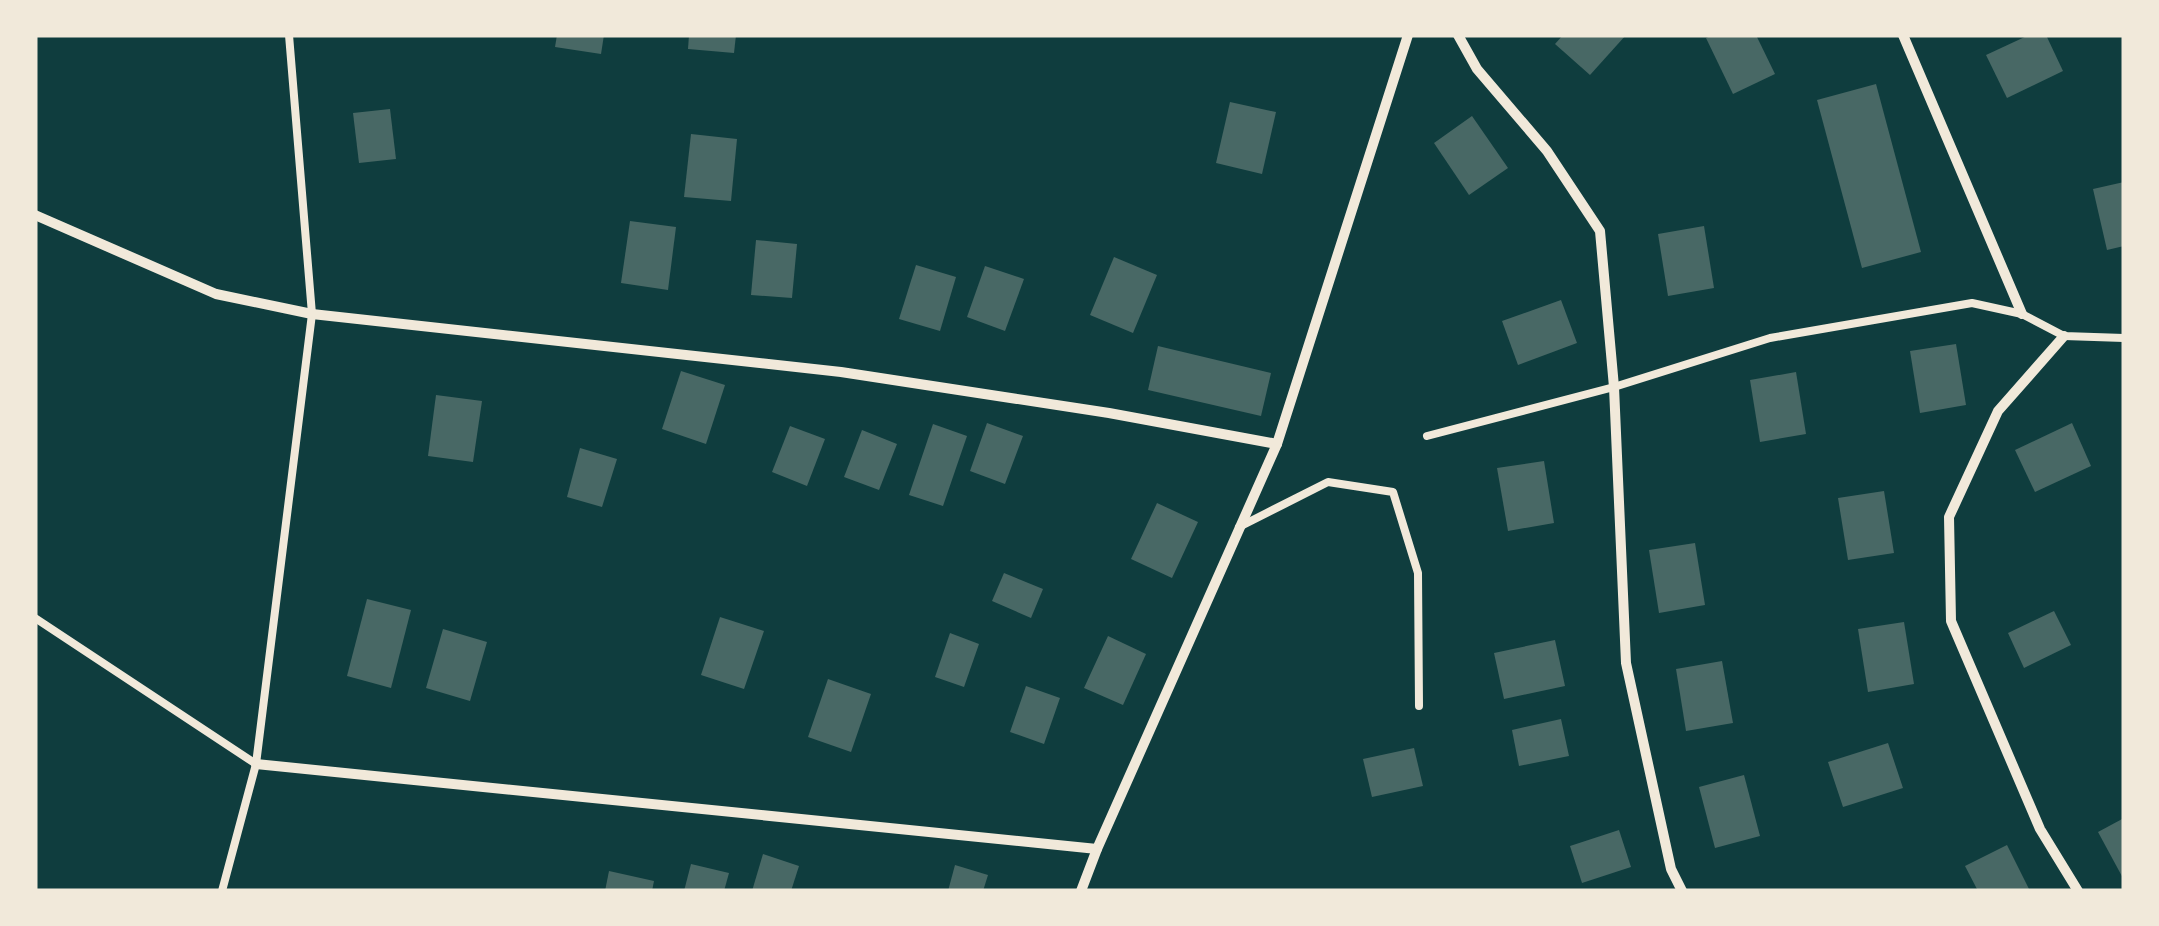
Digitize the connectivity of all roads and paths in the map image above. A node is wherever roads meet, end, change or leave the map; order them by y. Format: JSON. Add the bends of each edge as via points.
{"nodes":[{"id":1,"x":289,"y":35,"type":"edge"},
{"id":2,"x":1408,"y":35,"type":"edge"},
{"id":3,"x":1458,"y":35,"type":"edge"},
{"id":4,"x":1903,"y":35,"type":"edge"},
{"id":5,"x":35,"y":215,"type":"edge"},
{"id":6,"x":312,"y":314,"type":"junction"},
{"id":7,"x":2022,"y":314,"type":"junction"},
{"id":8,"x":2064,"y":336,"type":"junction"},
{"id":9,"x":2124,"y":338,"type":"edge"},
{"id":10,"x":1614,"y":386,"type":"junction"},
{"id":11,"x":1427,"y":436,"type":"dead end"},
{"id":12,"x":1277,"y":444,"type":"junction"},
{"id":13,"x":1239,"y":527,"type":"junction"},
{"id":14,"x":35,"y":618,"type":"edge"},
{"id":15,"x":1419,"y":706,"type":"dead end"},
{"id":16,"x":256,"y":764,"type":"junction"},
{"id":17,"x":1096,"y":849,"type":"junction"},
{"id":18,"x":222,"y":891,"type":"edge"},
{"id":19,"x":1081,"y":891,"type":"edge"},
{"id":20,"x":1682,"y":891,"type":"edge"},
{"id":21,"x":2078,"y":891,"type":"edge"}],
"edges":[{"from":1,"to":6,"type":"lane"},
{"from":2,"to":12,"type":"street"},
{"from":3,"to":10,"type":"street","via":[[1600,231]]},
{"from":4,"to":7,"type":"street"},
{"from":5,"to":6,"type":"street","via":[[216,294]]},
{"from":6,"to":12,"type":"street","via":[[842,372]]},
{"from":6,"to":16,"type":"lane"},
{"from":7,"to":8,"type":"lane"},
{"from":7,"to":10,"type":"lane","via":[[1972,303],[1770,338]]},
{"from":8,"to":9,"type":"lane"},
{"from":8,"to":21,"type":"street","via":[[1998,410],[1950,517],[1951,622],[2040,829]]},
{"from":10,"to":11,"type":"lane"},
{"from":10,"to":20,"type":"street","via":[[1626,663],[1670,869]]},
{"from":12,"to":13,"type":"street"},
{"from":13,"to":15,"type":"lane","via":[[1328,482],[1393,492],[1418,573]]},
{"from":13,"to":17,"type":"street"},
{"from":14,"to":16,"type":"lane"},
{"from":16,"to":17,"type":"street"},
{"from":16,"to":18,"type":"lane"},
{"from":17,"to":19,"type":"street"}]}
